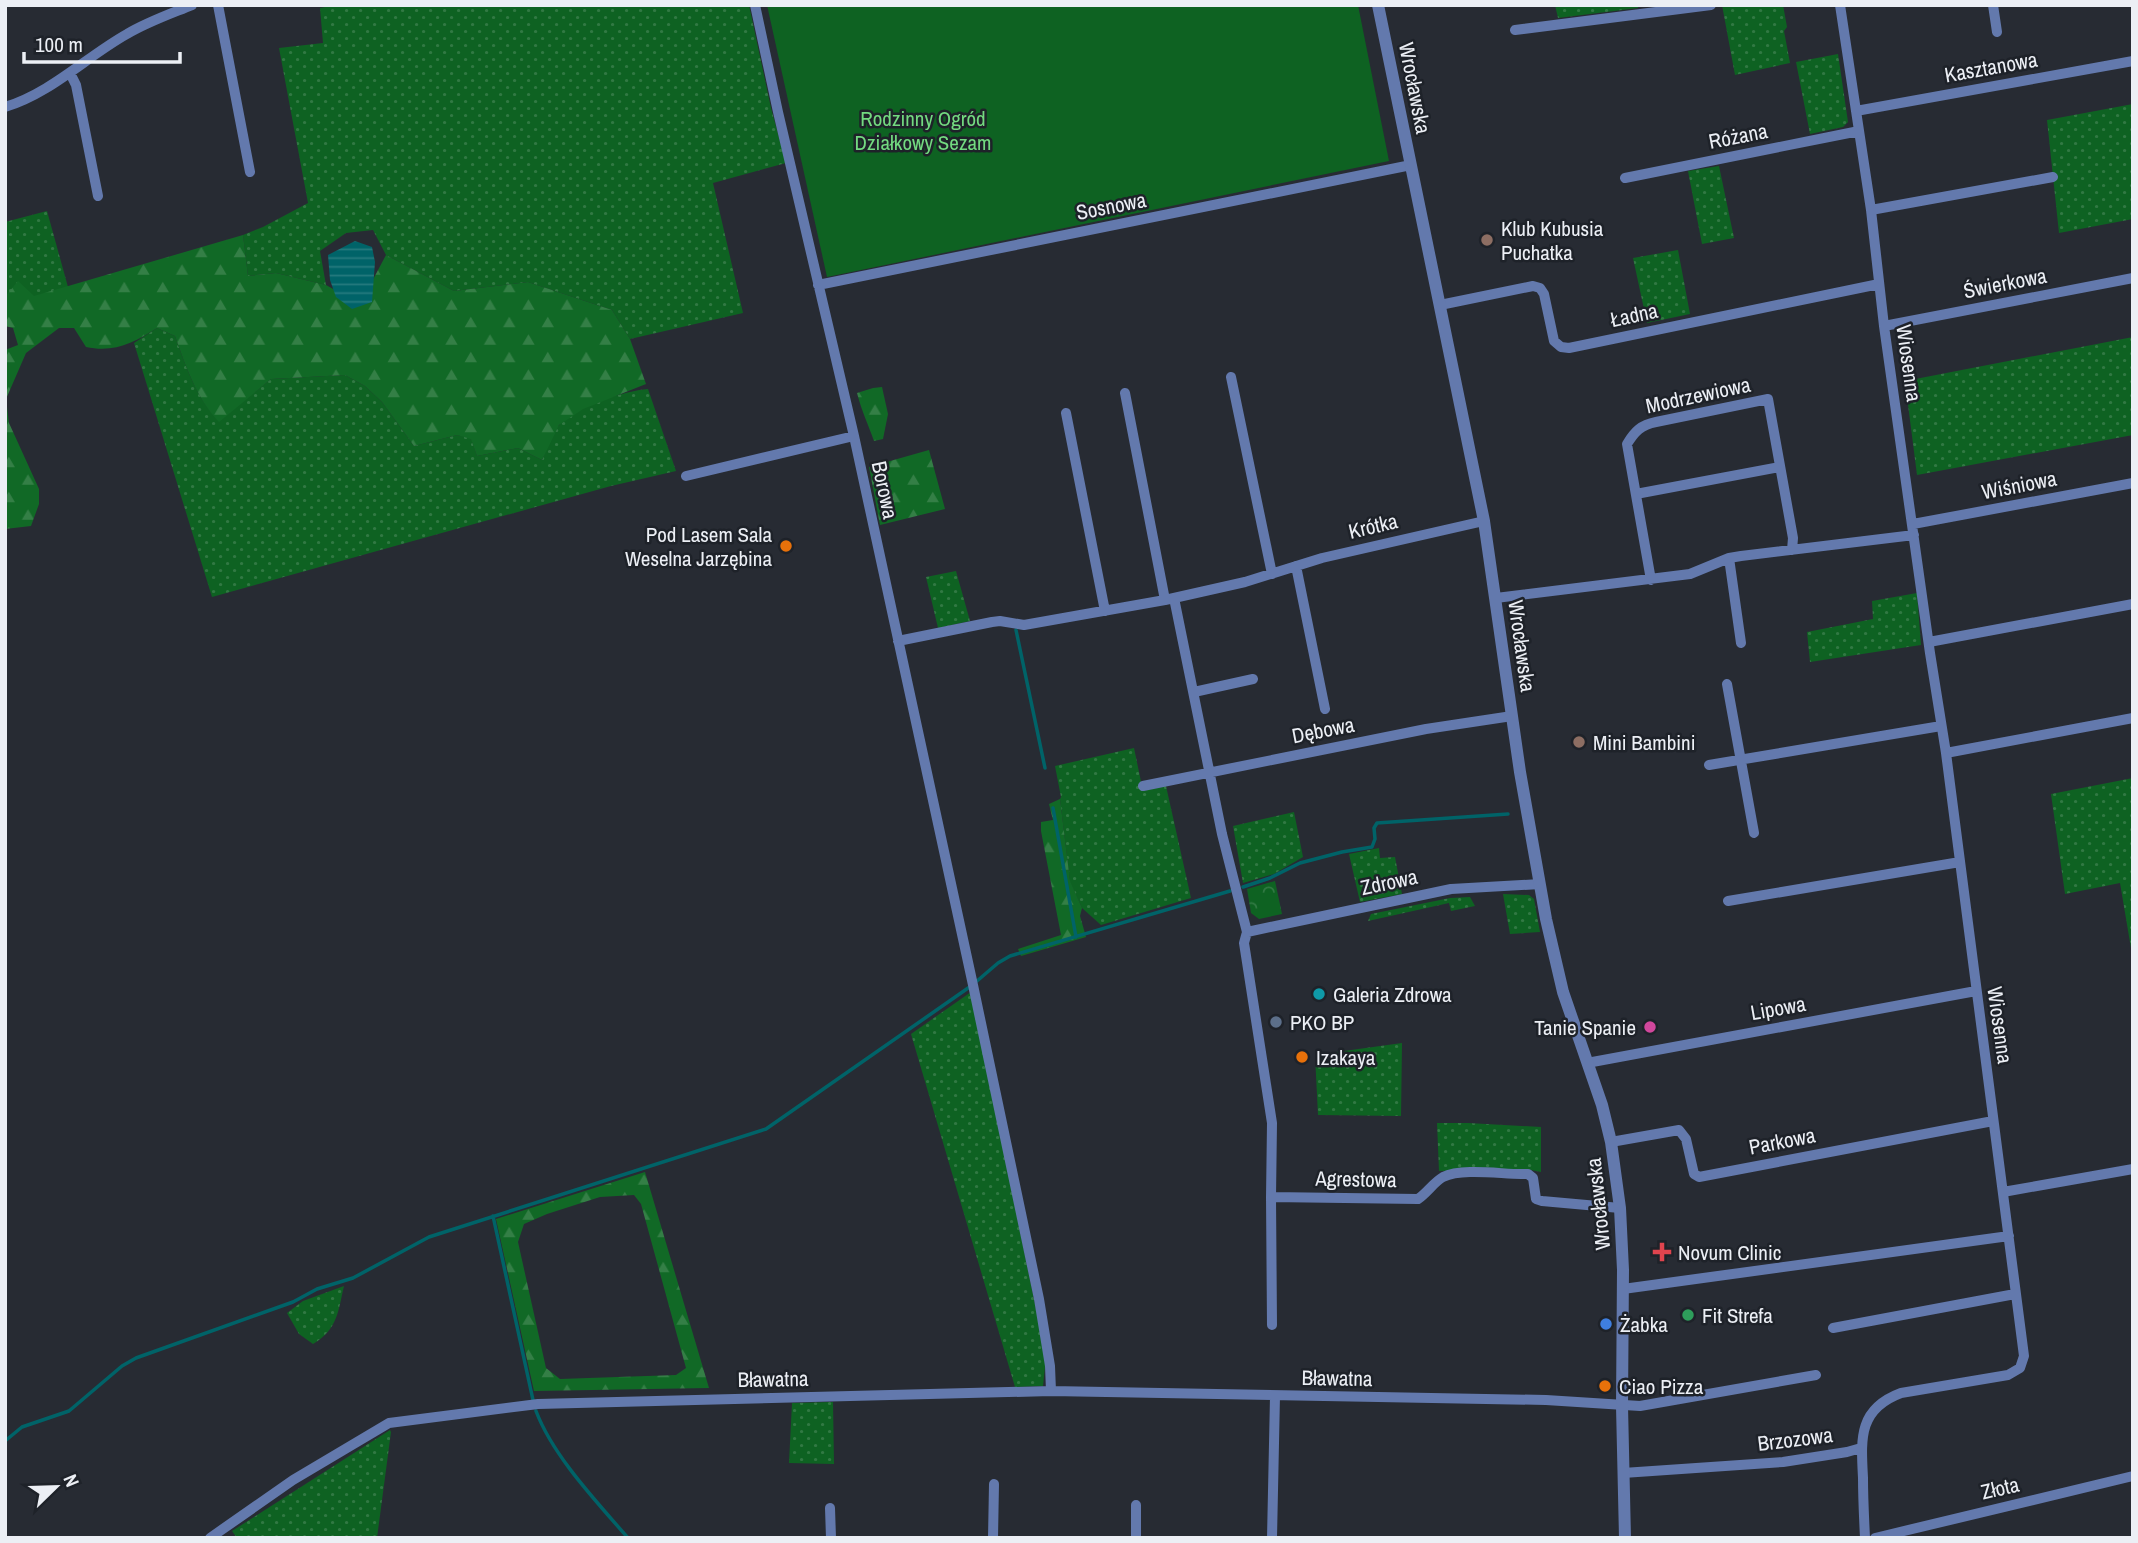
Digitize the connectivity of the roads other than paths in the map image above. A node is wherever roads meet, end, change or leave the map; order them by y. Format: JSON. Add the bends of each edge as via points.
{"nodes":[{"id":1,"x":192,"y":5,"type":"edge"},
{"id":2,"x":218,"y":5,"type":"edge"},
{"id":3,"x":755,"y":5,"type":"edge"},
{"id":4,"x":1378,"y":5,"type":"edge"},
{"id":5,"x":1711,"y":5,"type":"edge"},
{"id":6,"x":1840,"y":5,"type":"edge"},
{"id":7,"x":1993,"y":5,"type":"edge"},
{"id":8,"x":1515,"y":30,"type":"dead end"},
{"id":9,"x":1997,"y":32,"type":"dead end"},
{"id":10,"x":2133,"y":61,"type":"edge"},
{"id":11,"x":70,"y":74,"type":"junction"},
{"id":12,"x":5,"y":107,"type":"edge"},
{"id":13,"x":1856,"y":111,"type":"junction"},
{"id":14,"x":1859,"y":131,"type":"junction"},
{"id":15,"x":1411,"y":165,"type":"junction"},
{"id":16,"x":250,"y":172,"type":"dead end"},
{"id":17,"x":2053,"y":177,"type":"dead end"},
{"id":18,"x":1625,"y":178,"type":"dead end"},
{"id":19,"x":97,"y":196,"type":"dead end"},
{"id":20,"x":1871,"y":210,"type":"junction"},
{"id":21,"x":2133,"y":278,"type":"edge"},
{"id":22,"x":1879,"y":284,"type":"junction"},
{"id":23,"x":818,"y":285,"type":"junction"},
{"id":24,"x":1440,"y":304,"type":"junction"},
{"id":25,"x":1884,"y":326,"type":"junction"},
{"id":26,"x":1231,"y":377,"type":"dead end"},
{"id":27,"x":1125,"y":393,"type":"dead end"},
{"id":28,"x":1066,"y":413,"type":"dead end"},
{"id":29,"x":854,"y":436,"type":"junction"},
{"id":30,"x":1780,"y":467,"type":"junction"},
{"id":31,"x":686,"y":476,"type":"dead end"},
{"id":32,"x":2133,"y":483,"type":"edge"},
{"id":33,"x":1636,"y":494,"type":"junction"},
{"id":34,"x":1484,"y":521,"type":"junction"},
{"id":35,"x":1914,"y":530,"type":"junction"},
{"id":36,"x":1792,"y":550,"type":"junction"},
{"id":37,"x":1729,"y":558,"type":"junction"},
{"id":38,"x":1296,"y":566,"type":"junction"},
{"id":39,"x":1272,"y":574,"type":"junction"},
{"id":40,"x":1651,"y":580,"type":"junction"},
{"id":41,"x":1496,"y":598,"type":"junction"},
{"id":42,"x":1170,"y":599,"type":"junction"},
{"id":43,"x":2133,"y":604,"type":"edge"},
{"id":44,"x":1105,"y":611,"type":"junction"},
{"id":45,"x":898,"y":641,"type":"junction"},
{"id":46,"x":1928,"y":642,"type":"junction"},
{"id":47,"x":1741,"y":643,"type":"dead end"},
{"id":48,"x":1253,"y":679,"type":"dead end"},
{"id":49,"x":1727,"y":684,"type":"dead end"},
{"id":50,"x":1194,"y":692,"type":"junction"},
{"id":51,"x":1325,"y":709,"type":"dead end"},
{"id":52,"x":1512,"y":716,"type":"junction"},
{"id":53,"x":2133,"y":718,"type":"edge"},
{"id":54,"x":1941,"y":726,"type":"junction"},
{"id":55,"x":1946,"y":753,"type":"junction"},
{"id":56,"x":1741,"y":759,"type":"junction"},
{"id":57,"x":1709,"y":765,"type":"dead end"},
{"id":58,"x":1209,"y":773,"type":"junction"},
{"id":59,"x":1143,"y":786,"type":"dead end"},
{"id":60,"x":1754,"y":833,"type":"dead end"},
{"id":61,"x":1960,"y":862,"type":"junction"},
{"id":62,"x":1540,"y":884,"type":"junction"},
{"id":63,"x":1728,"y":901,"type":"dead end"},
{"id":64,"x":1247,"y":932,"type":"junction"},
{"id":65,"x":1976,"y":991,"type":"junction"},
{"id":66,"x":1587,"y":1063,"type":"junction"},
{"id":67,"x":1993,"y":1121,"type":"junction"},
{"id":68,"x":1611,"y":1142,"type":"junction"},
{"id":69,"x":2133,"y":1169,"type":"edge"},
{"id":70,"x":2003,"y":1192,"type":"junction"},
{"id":71,"x":1271,"y":1197,"type":"junction"},
{"id":72,"x":1620,"y":1208,"type":"junction"},
{"id":73,"x":2009,"y":1236,"type":"junction"},
{"id":74,"x":1623,"y":1289,"type":"junction"},
{"id":75,"x":2015,"y":1294,"type":"junction"},
{"id":76,"x":1272,"y":1325,"type":"dead end"},
{"id":77,"x":1833,"y":1328,"type":"dead end"},
{"id":78,"x":2020,"y":1368,"type":"joint"},
{"id":79,"x":1816,"y":1375,"type":"dead end"},
{"id":80,"x":1051,"y":1391,"type":"junction"},
{"id":81,"x":1275,"y":1396,"type":"junction"},
{"id":82,"x":1622,"y":1406,"type":"junction"},
{"id":83,"x":1861,"y":1447,"type":"junction"},
{"id":84,"x":1623,"y":1473,"type":"junction"},
{"id":85,"x":2133,"y":1476,"type":"edge"},
{"id":86,"x":994,"y":1484,"type":"dead end"},
{"id":87,"x":1136,"y":1505,"type":"dead end"},
{"id":88,"x":830,"y":1508,"type":"dead end"},
{"id":89,"x":209,"y":1538,"type":"edge"},
{"id":90,"x":831,"y":1538,"type":"edge"},
{"id":91,"x":993,"y":1538,"type":"edge"},
{"id":92,"x":1136,"y":1538,"type":"edge"},
{"id":93,"x":1272,"y":1538,"type":"edge"},
{"id":94,"x":1625,"y":1538,"type":"edge"},
{"id":95,"x":1865,"y":1538,"type":"edge"},
{"id":96,"x":1875,"y":1538,"type":"edge"}],
"edges":[{"from":1,"to":11,"type":"street","via":[[129,32]]},
{"from":2,"to":16,"type":"street"},
{"from":3,"to":23,"type":"street","name":"Borowa"},
{"from":4,"to":15,"type":"street","name":"Wrocławska"},
{"from":5,"to":8,"type":"street"},
{"from":6,"to":13,"type":"street","name":"Wiosenna"},
{"from":7,"to":9,"type":"street"},
{"from":10,"to":13,"type":"street","name":"Kasztanowa"},
{"from":11,"to":12,"type":"street"},
{"from":11,"to":19,"type":"street"},
{"from":13,"to":14,"type":"street","name":"Wiosenna"},
{"from":14,"to":18,"type":"street","name":"Różana"},
{"from":14,"to":20,"type":"street","name":"Wiosenna"},
{"from":15,"to":23,"type":"street","name":"Sosnowa"},
{"from":15,"to":24,"type":"street","name":"Wrocławska"},
{"from":17,"to":20,"type":"street"},
{"from":20,"to":22,"type":"street","name":"Wiosenna"},
{"from":21,"to":25,"type":"street","name":"Świerkowa"},
{"from":22,"to":24,"type":"street","name":"Ładna","via":[[1569,348],[1554,341],[1540,288]]},
{"from":22,"to":25,"type":"street","name":"Wiosenna"},
{"from":23,"to":29,"type":"street","name":"Borowa"},
{"from":24,"to":34,"type":"street","name":"Wrocławska"},
{"from":25,"to":35,"type":"street","name":"Wiosenna"},
{"from":26,"to":39,"type":"street"},
{"from":27,"to":42,"type":"street"},
{"from":28,"to":44,"type":"street"},
{"from":29,"to":31,"type":"street"},
{"from":29,"to":45,"type":"street","name":"Borowa"},
{"from":30,"to":33,"type":"street"},
{"from":30,"to":33,"type":"street","name":"Modrzewiowa","via":[[1768,399],[1644,424],[1627,444]]},
{"from":30,"to":36,"type":"street","name":"Modrzewiowa"},
{"from":32,"to":35,"type":"street","name":"Wiśniowa"},
{"from":33,"to":40,"type":"street","name":"Modrzewiowa"},
{"from":34,"to":38,"type":"street","name":"Krótka"},
{"from":34,"to":41,"type":"street","name":"Wrocławska"},
{"from":35,"to":36,"type":"street"},
{"from":35,"to":46,"type":"street","name":"Wiosenna"},
{"from":36,"to":37,"type":"street"},
{"from":37,"to":40,"type":"street","via":[[1690,574]]},
{"from":37,"to":47,"type":"street"},
{"from":38,"to":39,"type":"street","name":"Krótka"},
{"from":38,"to":51,"type":"street"},
{"from":39,"to":42,"type":"street","name":"Krótka"},
{"from":40,"to":41,"type":"street"},
{"from":41,"to":52,"type":"street","name":"Wrocławska"},
{"from":42,"to":44,"type":"street","name":"Krótka"},
{"from":42,"to":50,"type":"street"},
{"from":43,"to":46,"type":"street"},
{"from":44,"to":45,"type":"street","name":"Krótka","via":[[1024,625],[992,622]]},
{"from":45,"to":80,"type":"street","name":"Borowa","via":[[1039,1299]]},
{"from":46,"to":54,"type":"street","name":"Wiosenna"},
{"from":48,"to":50,"type":"street"},
{"from":49,"to":56,"type":"street"},
{"from":50,"to":58,"type":"street"},
{"from":52,"to":58,"type":"street","name":"Dębowa"},
{"from":52,"to":62,"type":"street","name":"Wrocławska"},
{"from":53,"to":55,"type":"street"},
{"from":54,"to":55,"type":"street","name":"Wiosenna"},
{"from":54,"to":56,"type":"street"},
{"from":55,"to":61,"type":"street","name":"Wiosenna"},
{"from":56,"to":57,"type":"street"},
{"from":56,"to":60,"type":"street"},
{"from":58,"to":59,"type":"street","name":"Dębowa"},
{"from":58,"to":64,"type":"street"},
{"from":61,"to":63,"type":"street"},
{"from":61,"to":65,"type":"street","name":"Wiosenna"},
{"from":62,"to":64,"type":"street","name":"Zdrowa","via":[[1451,889]]},
{"from":62,"to":66,"type":"street","name":"Wrocławska","via":[[1561,982]]},
{"from":64,"to":71,"type":"street","via":[[1244,943],[1272,1123]]},
{"from":65,"to":66,"type":"street","name":"Lipowa"},
{"from":65,"to":67,"type":"street","name":"Wiosenna"},
{"from":66,"to":68,"type":"street","name":"Wrocławska"},
{"from":67,"to":68,"type":"street","name":"Parkowa","via":[[1699,1177],[1679,1130]]},
{"from":67,"to":70,"type":"street","name":"Wiosenna"},
{"from":68,"to":72,"type":"street","name":"Wrocławska"},
{"from":69,"to":70,"type":"street"},
{"from":70,"to":73,"type":"street","name":"Wiosenna"},
{"from":71,"to":72,"type":"street","name":"Agrestowa","via":[[1419,1199],[1450,1175],[1528,1174],[1533,1178],[1536,1199],[1542,1202]]},
{"from":71,"to":76,"type":"street"},
{"from":72,"to":74,"type":"street","name":"Wrocławska"},
{"from":73,"to":74,"type":"street"},
{"from":73,"to":75,"type":"street","name":"Wiosenna"},
{"from":74,"to":82,"type":"street","name":"Wrocławska"},
{"from":75,"to":77,"type":"street"},
{"from":75,"to":78,"type":"street","name":"Wiosenna","via":[[2024,1356]]},
{"from":78,"to":83,"type":"street","name":"Brzozowa","via":[[2008,1375],[1886,1399],[1868,1418]]},
{"from":79,"to":82,"type":"street"},
{"from":80,"to":81,"type":"street","name":"Bławatna"},
{"from":80,"to":89,"type":"street","name":"Bławatna","via":[[538,1404],[399,1421],[293,1480]]},
{"from":81,"to":82,"type":"street","name":"Bławatna","via":[[1546,1399]]},
{"from":81,"to":93,"type":"street"},
{"from":82,"to":84,"type":"street","name":"Wrocławska"},
{"from":83,"to":84,"type":"street","name":"Brzozowa","via":[[1783,1462]]},
{"from":83,"to":95,"type":"street"},
{"from":84,"to":94,"type":"street","name":"Wrocławska"},
{"from":85,"to":96,"type":"street","name":"Złota"},
{"from":86,"to":91,"type":"street"},
{"from":87,"to":92,"type":"street"},
{"from":88,"to":90,"type":"street"}]}
